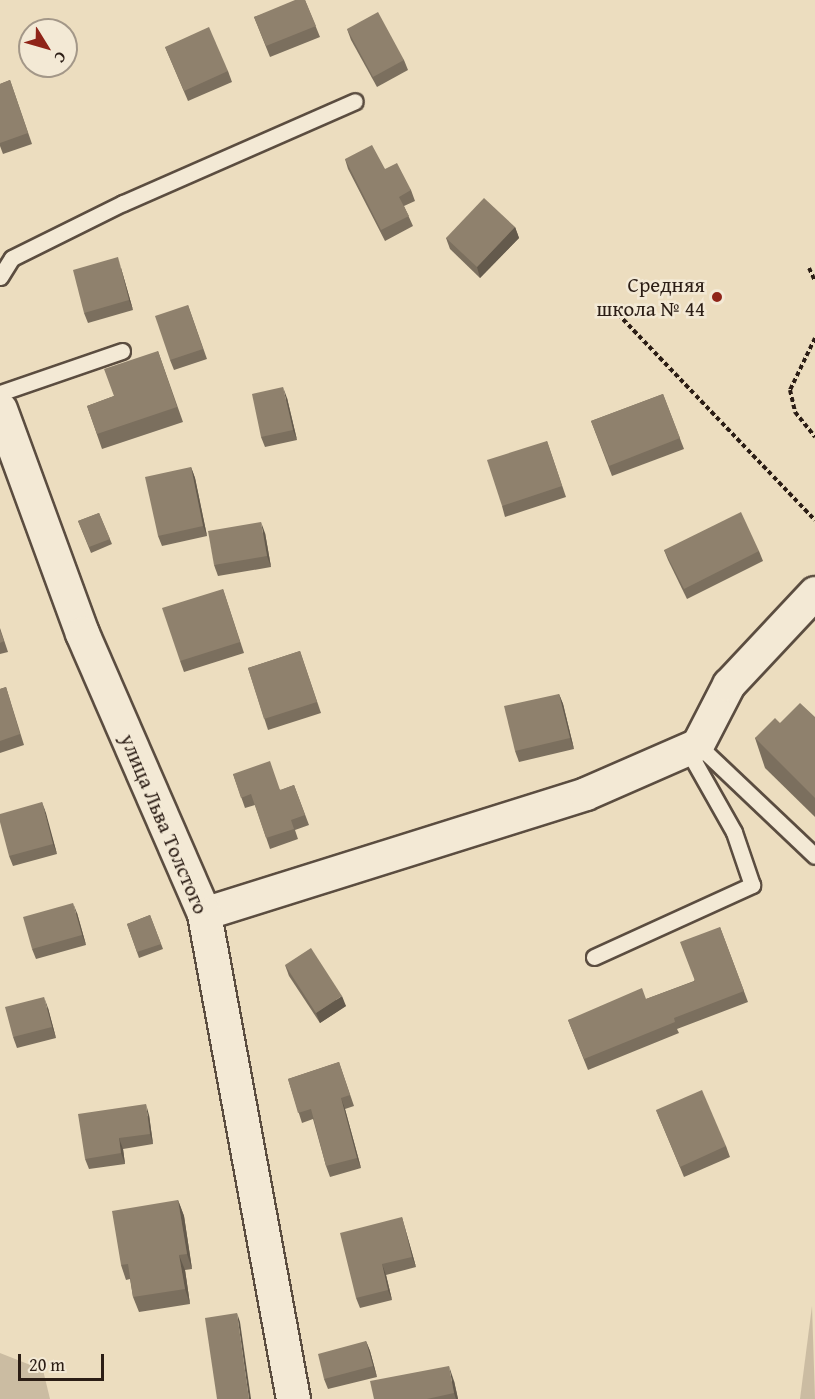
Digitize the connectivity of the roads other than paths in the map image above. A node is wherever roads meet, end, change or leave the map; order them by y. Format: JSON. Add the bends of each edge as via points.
{"nodes":[{"id":1,"x":355,"y":101,"type":"dead end"},
{"id":2,"x":0,"y":277,"type":"edge"},
{"id":3,"x":122,"y":351,"type":"dead end"},
{"id":4,"x":0,"y":393,"type":"edge"},
{"id":5,"x":0,"y":409,"type":"edge"},
{"id":6,"x":815,"y":593,"type":"edge"},
{"id":7,"x":692,"y":747,"type":"junction"},
{"id":8,"x":815,"y":856,"type":"edge"},
{"id":9,"x":204,"y":914,"type":"junction"},
{"id":10,"x":594,"y":957,"type":"dead end"},
{"id":11,"x":293,"y":1399,"type":"edge"}],
"edges":[{"from":1,"to":2,"type":"lane","via":[[123,202],[12,258]]},
{"from":3,"to":4,"type":"lane"},
{"from":5,"to":9,"type":"street","name":"улица Льва Толстого","via":[[82,633]]},
{"from":6,"to":7,"type":"street","via":[[729,685]]},
{"from":7,"to":8,"type":"lane"},
{"from":7,"to":9,"type":"street","via":[[586,794]]},
{"from":7,"to":10,"type":"lane","via":[[734,832],[752,885]]},
{"from":9,"to":11,"type":"street","name":"улица Льва Толстого"}]}
